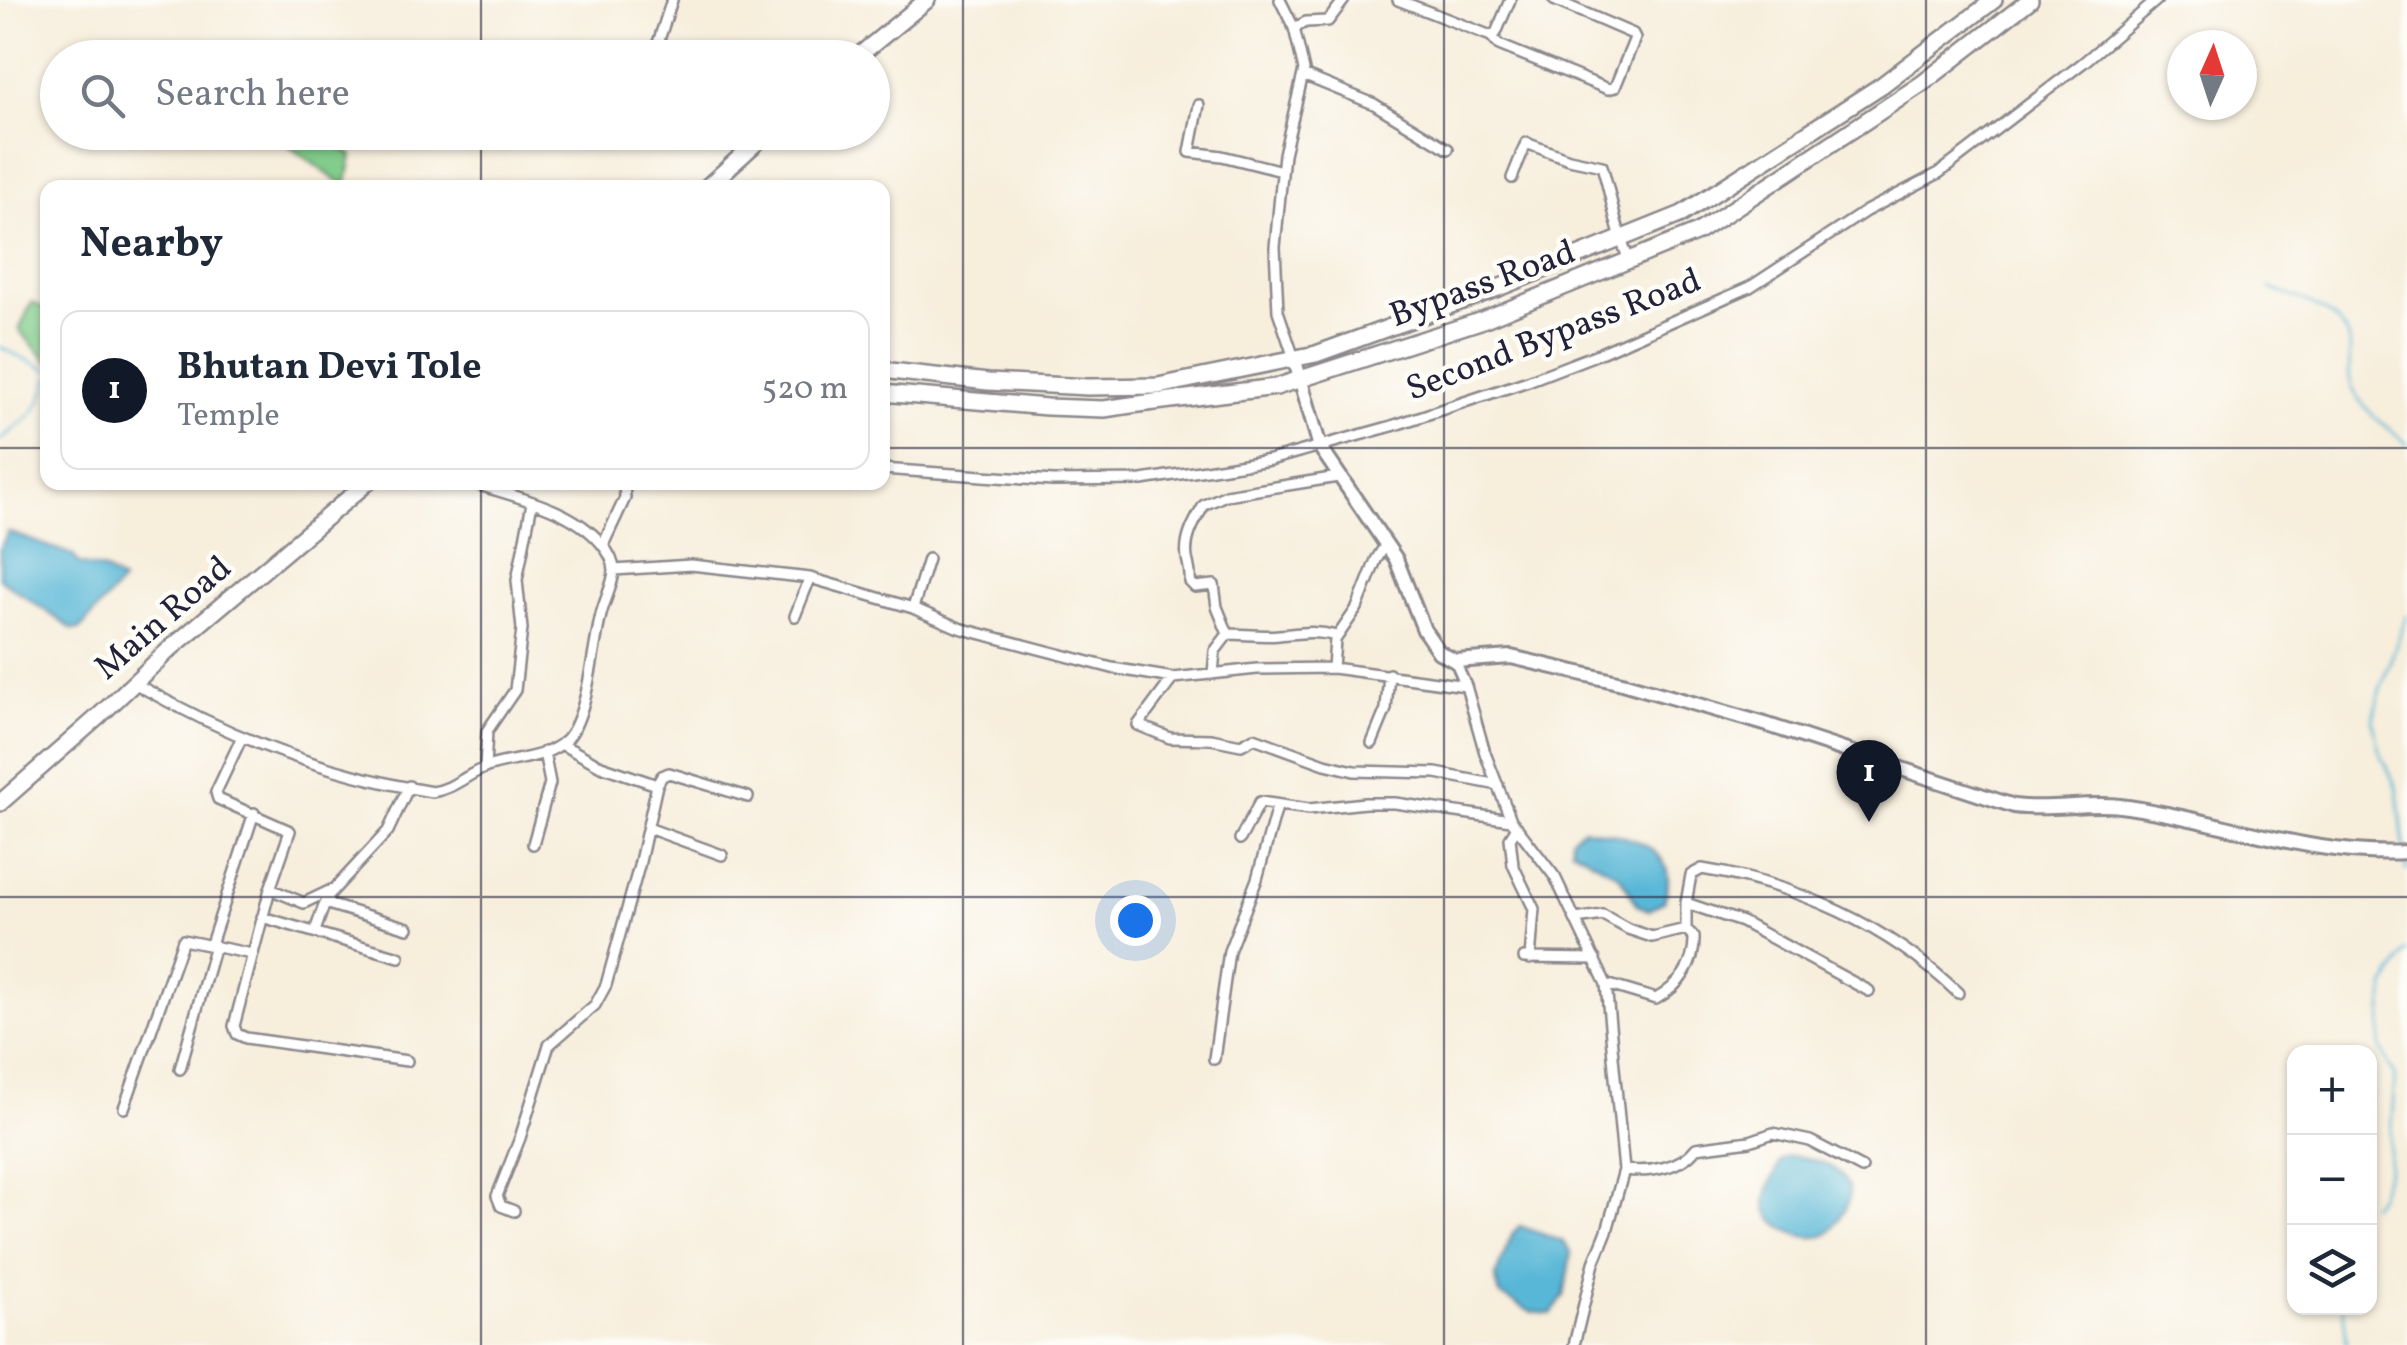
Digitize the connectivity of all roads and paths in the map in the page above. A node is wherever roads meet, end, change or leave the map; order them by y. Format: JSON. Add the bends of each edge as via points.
{"nodes":[{"id":1,"x":672,"y":0,"type":"edge"},
{"id":2,"x":927,"y":0,"type":"edge"},
{"id":3,"x":1280,"y":0,"type":"edge"},
{"id":4,"x":1344,"y":0,"type":"edge"},
{"id":5,"x":1398,"y":0,"type":"edge"},
{"id":6,"x":1510,"y":0,"type":"edge"},
{"id":7,"x":1554,"y":0,"type":"edge"},
{"id":8,"x":1994,"y":0,"type":"edge"},
{"id":9,"x":2030,"y":0,"type":"edge"},
{"id":10,"x":2156,"y":0,"type":"edge"},
{"id":11,"x":1294,"y":28,"type":"junction"},
{"id":12,"x":1491,"y":36,"type":"junction"},
{"id":13,"x":659,"y":40,"type":"edge"},
{"id":14,"x":878,"y":40,"type":"edge"},
{"id":15,"x":1908,"y":66,"type":"junction"},
{"id":16,"x":1302,"y":75,"type":"junction"},
{"id":17,"x":1923,"y":83,"type":"junction"},
{"id":18,"x":1199,"y":105,"type":"dead end"},
{"id":19,"x":748,"y":150,"type":"edge"},
{"id":20,"x":1448,"y":150,"type":"dead end"},
{"id":21,"x":1282,"y":171,"type":"junction"},
{"id":22,"x":1512,"y":178,"type":"dead end"},
{"id":23,"x":715,"y":180,"type":"edge"},
{"id":24,"x":1619,"y":239,"type":"junction"},
{"id":25,"x":1630,"y":262,"type":"junction"},
{"id":26,"x":1294,"y":360,"type":"junction"},
{"id":27,"x":890,"y":371,"type":"edge"},
{"id":28,"x":1299,"y":380,"type":"junction"},
{"id":29,"x":988,"y":382,"type":"junction"},
{"id":30,"x":890,"y":394,"type":"edge"},
{"id":31,"x":986,"y":404,"type":"junction"},
{"id":32,"x":1320,"y":446,"type":"junction"},
{"id":33,"x":890,"y":470,"type":"edge"},
{"id":34,"x":1338,"y":477,"type":"junction"},
{"id":35,"x":353,"y":490,"type":"edge"},
{"id":36,"x":495,"y":490,"type":"edge"},
{"id":37,"x":624,"y":490,"type":"edge"},
{"id":38,"x":532,"y":502,"type":"junction"},
{"id":39,"x":1386,"y":544,"type":"junction"},
{"id":40,"x":603,"y":546,"type":"junction"},
{"id":41,"x":928,"y":559,"type":"dead end"},
{"id":42,"x":614,"y":570,"type":"junction"},
{"id":43,"x":810,"y":578,"type":"junction"},
{"id":44,"x":913,"y":608,"type":"junction"},
{"id":45,"x":796,"y":616,"type":"dead end"},
{"id":46,"x":1228,"y":634,"type":"junction"},
{"id":47,"x":1338,"y":636,"type":"junction"},
{"id":48,"x":1455,"y":661,"type":"junction"},
{"id":49,"x":1333,"y":668,"type":"junction"},
{"id":50,"x":1213,"y":674,"type":"junction"},
{"id":51,"x":1389,"y":674,"type":"junction"},
{"id":52,"x":1172,"y":678,"type":"junction"},
{"id":53,"x":134,"y":683,"type":"junction"},
{"id":54,"x":1466,"y":686,"type":"junction"},
{"id":55,"x":241,"y":739,"type":"junction"},
{"id":56,"x":561,"y":744,"type":"junction"},
{"id":57,"x":1372,"y":744,"type":"dead end"},
{"id":58,"x":544,"y":752,"type":"junction"},
{"id":59,"x":484,"y":768,"type":"junction"},
{"id":60,"x":656,"y":784,"type":"junction"},
{"id":61,"x":1498,"y":785,"type":"junction"},
{"id":62,"x":409,"y":786,"type":"junction"},
{"id":63,"x":748,"y":797,"type":"dead end"},
{"id":64,"x":0,"y":803,"type":"edge"},
{"id":65,"x":1277,"y":806,"type":"junction"},
{"id":66,"x":254,"y":814,"type":"junction"},
{"id":67,"x":1514,"y":824,"type":"junction"},
{"id":68,"x":648,"y":828,"type":"junction"},
{"id":69,"x":1240,"y":839,"type":"dead end"},
{"id":70,"x":534,"y":844,"type":"dead end"},
{"id":71,"x":2407,"y":852,"type":"edge"},
{"id":72,"x":722,"y":855,"type":"dead end"},
{"id":73,"x":270,"y":889,"type":"junction"},
{"id":74,"x":329,"y":893,"type":"junction"},
{"id":75,"x":1686,"y":904,"type":"junction"},
{"id":76,"x":262,"y":918,"type":"junction"},
{"id":77,"x":1576,"y":918,"type":"junction"},
{"id":78,"x":408,"y":928,"type":"dead end"},
{"id":79,"x":1686,"y":929,"type":"junction"},
{"id":80,"x":315,"y":931,"type":"junction"},
{"id":81,"x":213,"y":945,"type":"junction"},
{"id":82,"x":252,"y":954,"type":"junction"},
{"id":83,"x":399,"y":956,"type":"dead end"},
{"id":84,"x":1596,"y":959,"type":"junction"},
{"id":85,"x":1606,"y":984,"type":"junction"},
{"id":86,"x":1869,"y":991,"type":"dead end"},
{"id":87,"x":1958,"y":994,"type":"dead end"},
{"id":88,"x":1214,"y":1059,"type":"dead end"},
{"id":89,"x":406,"y":1062,"type":"dead end"},
{"id":90,"x":180,"y":1069,"type":"dead end"},
{"id":91,"x":124,"y":1108,"type":"dead end"},
{"id":92,"x":1862,"y":1168,"type":"dead end"},
{"id":93,"x":1624,"y":1170,"type":"junction"},
{"id":94,"x":514,"y":1211,"type":"dead end"},
{"id":95,"x":1574,"y":1345,"type":"edge"}],
"edges":[{"from":1,"to":13,"type":"street"},
{"from":2,"to":14,"type":"main road"},
{"from":3,"to":11,"type":"street"},
{"from":4,"to":11,"type":"street","via":[[1328,21]]},
{"from":5,"to":12,"type":"street"},
{"from":6,"to":12,"type":"street"},
{"from":7,"to":12,"type":"street","via":[[1634,34],[1615,87],[1499,45]]},
{"from":8,"to":15,"type":"main road","name":"Bypass Road"},
{"from":9,"to":17,"type":"main road","name":"Bypass Road"},
{"from":10,"to":32,"type":"street","name":"Second Bypass Road","via":[[1939,173],[1866,211],[1750,288],[1528,381]]},
{"from":11,"to":16,"type":"street"},
{"from":15,"to":17,"type":"main road"},
{"from":15,"to":24,"type":"main road","name":"Bypass Road","via":[[1682,214]]},
{"from":16,"to":20,"type":"street","via":[[1374,104]]},
{"from":16,"to":21,"type":"street"},
{"from":17,"to":25,"type":"main road","name":"Bypass Road","via":[[1698,232]]},
{"from":18,"to":21,"type":"street","via":[[1190,152]]},
{"from":19,"to":23,"type":"main road"},
{"from":21,"to":26,"type":"street","via":[[1278,311]]},
{"from":22,"to":24,"type":"street","via":[[1526,143],[1602,166]]},
{"from":24,"to":25,"type":"street"},
{"from":24,"to":26,"type":"main road","name":"Bypass Road"},
{"from":25,"to":28,"type":"main road","name":"Bypass Road"},
{"from":26,"to":28,"type":"street"},
{"from":26,"to":29,"type":"main road","name":"Bypass Road","via":[[1158,386]]},
{"from":27,"to":29,"type":"main road","name":"Bypass Road"},
{"from":28,"to":31,"type":"main road","name":"Bypass Road","via":[[1104,408]]},
{"from":28,"to":32,"type":"street"},
{"from":29,"to":31,"type":"main road"},
{"from":30,"to":31,"type":"main road","name":"Bypass Road"},
{"from":32,"to":33,"type":"street","name":"Second Bypass Road","via":[[1142,480],[1053,482]]},
{"from":32,"to":34,"type":"street"},
{"from":34,"to":39,"type":"street"},
{"from":34,"to":46,"type":"street","via":[[1204,504],[1188,537],[1190,582],[1195,588],[1214,585]]},
{"from":35,"to":53,"type":"main road","name":"Main Road"},
{"from":36,"to":38,"type":"street"},
{"from":37,"to":40,"type":"street"},
{"from":38,"to":40,"type":"street","via":[[569,518]]},
{"from":38,"to":59,"type":"street","via":[[518,580],[522,628],[515,690],[487,730]]},
{"from":39,"to":47,"type":"street"},
{"from":39,"to":48,"type":"street","via":[[1424,630],[1438,652]]},
{"from":40,"to":42,"type":"street"},
{"from":41,"to":44,"type":"street"},
{"from":42,"to":43,"type":"street","via":[[691,565]]},
{"from":42,"to":56,"type":"street","via":[[586,696]]},
{"from":43,"to":44,"type":"street"},
{"from":43,"to":45,"type":"street"},
{"from":44,"to":52,"type":"street","via":[[959,628]]},
{"from":46,"to":47,"type":"street"},
{"from":46,"to":50,"type":"street","via":[[1215,651]]},
{"from":47,"to":49,"type":"street"},
{"from":48,"to":54,"type":"street"},
{"from":48,"to":71,"type":"street","via":[[1512,657],[1622,683],[2014,806],[2118,806],[2365,854]]},
{"from":49,"to":50,"type":"street"},
{"from":49,"to":51,"type":"street"},
{"from":50,"to":52,"type":"street"},
{"from":51,"to":54,"type":"street"},
{"from":51,"to":57,"type":"street","via":[[1386,709]]},
{"from":52,"to":61,"type":"street","via":[[1138,726],[1170,738],[1241,745],[1254,738],[1354,770],[1436,773]]},
{"from":53,"to":55,"type":"street"},
{"from":53,"to":64,"type":"main road","name":"Main Road"},
{"from":54,"to":61,"type":"street"},
{"from":55,"to":62,"type":"street"},
{"from":55,"to":66,"type":"street","via":[[216,792],[218,799]]},
{"from":56,"to":58,"type":"street"},
{"from":56,"to":60,"type":"street"},
{"from":58,"to":59,"type":"street"},
{"from":58,"to":70,"type":"street","via":[[550,782]]},
{"from":59,"to":62,"type":"street","via":[[444,790]]},
{"from":60,"to":63,"type":"street","via":[[669,773]]},
{"from":60,"to":68,"type":"street"},
{"from":61,"to":67,"type":"street"},
{"from":62,"to":74,"type":"street","via":[[388,831]]},
{"from":65,"to":67,"type":"street","via":[[1395,804]]},
{"from":65,"to":69,"type":"street","via":[[1255,806]]},
{"from":65,"to":88,"type":"street","via":[[1229,950]]},
{"from":66,"to":73,"type":"street","via":[[290,831]]},
{"from":66,"to":81,"type":"street"},
{"from":67,"to":77,"type":"street","via":[[1555,877]]},
{"from":67,"to":84,"type":"street","via":[[1513,865],[1534,909],[1527,959]]},
{"from":68,"to":72,"type":"street"},
{"from":68,"to":94,"type":"street","via":[[601,996],[549,1046],[496,1196]]},
{"from":73,"to":74,"type":"street","via":[[304,903]]},
{"from":73,"to":76,"type":"street"},
{"from":74,"to":78,"type":"street","via":[[331,904]]},
{"from":74,"to":80,"type":"street"},
{"from":75,"to":79,"type":"street"},
{"from":75,"to":86,"type":"street","via":[[1742,922]]},
{"from":75,"to":87,"type":"street","via":[[1691,875],[1702,869],[1772,885],[1840,912],[1934,970]]},
{"from":76,"to":80,"type":"street"},
{"from":76,"to":82,"type":"street"},
{"from":77,"to":79,"type":"street","via":[[1603,915],[1652,937]]},
{"from":77,"to":84,"type":"street"},
{"from":79,"to":85,"type":"street","via":[[1694,947],[1689,968],[1672,990],[1656,999]]},
{"from":80,"to":83,"type":"street"},
{"from":81,"to":82,"type":"street"},
{"from":81,"to":90,"type":"street"},
{"from":81,"to":91,"type":"street","via":[[188,939],[179,945]]},
{"from":82,"to":89,"type":"street","via":[[237,1034]]},
{"from":84,"to":85,"type":"street"},
{"from":85,"to":93,"type":"street"},
{"from":92,"to":93,"type":"street","via":[[1810,1142],[1773,1133],[1696,1148],[1675,1166]]},
{"from":93,"to":95,"type":"street"}]}
